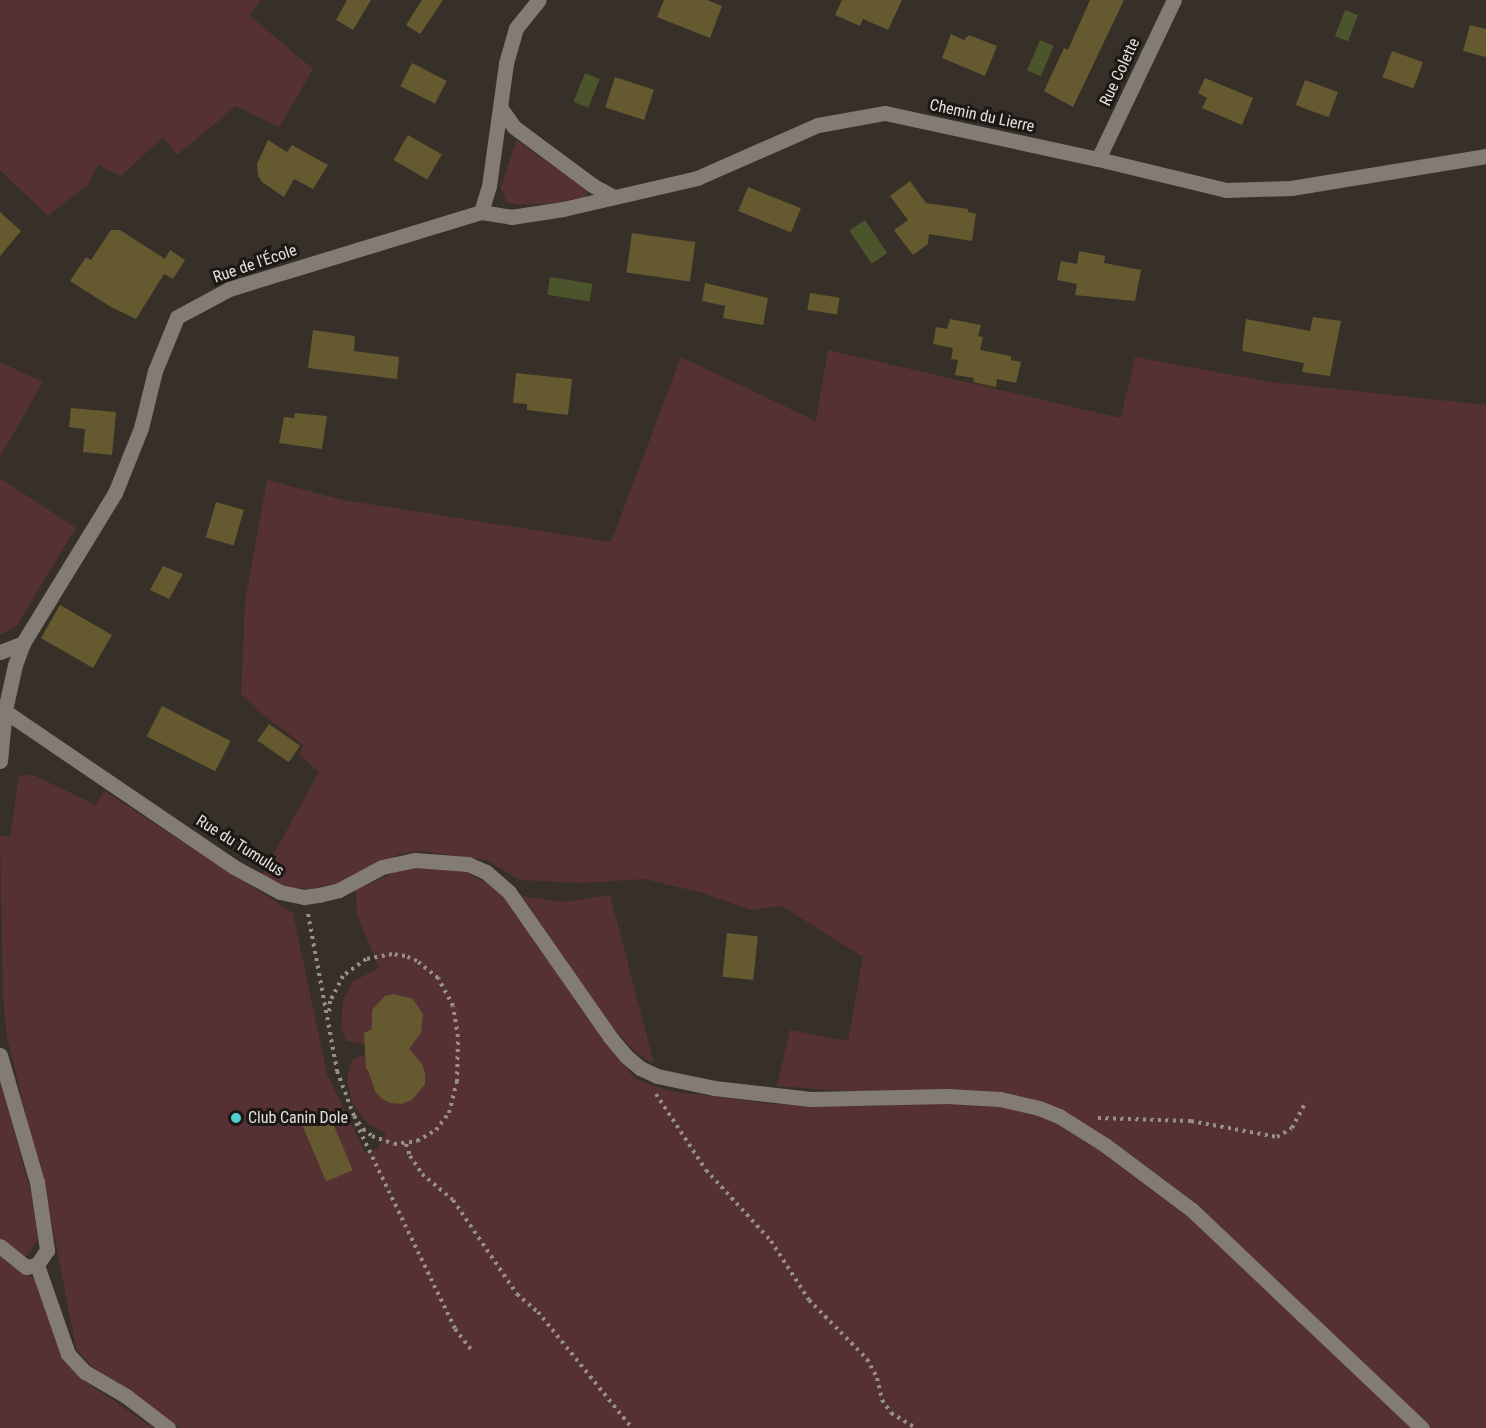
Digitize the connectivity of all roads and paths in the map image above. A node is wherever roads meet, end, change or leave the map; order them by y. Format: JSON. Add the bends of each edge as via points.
{"nodes":[{"id":1,"x":539,"y":0,"type":"edge"},
{"id":2,"x":1174,"y":0,"type":"edge"},
{"id":3,"x":500,"y":107,"type":"junction"},
{"id":4,"x":1486,"y":156,"type":"edge"},
{"id":5,"x":1098,"y":159,"type":"junction"},
{"id":6,"x":614,"y":197,"type":"junction"},
{"id":7,"x":481,"y":212,"type":"junction"},
{"id":8,"x":23,"y":643,"type":"junction"},
{"id":9,"x":0,"y":652,"type":"edge"},
{"id":10,"x":3,"y":709,"type":"edge"},
{"id":11,"x":0,"y":761,"type":"edge"},
{"id":12,"x":304,"y":897,"type":"junction"},
{"id":13,"x":329,"y":1016,"type":"junction"},
{"id":14,"x":0,"y":1055,"type":"edge"},
{"id":15,"x":640,"y":1068,"type":"junction"},
{"id":16,"x":347,"y":1102,"type":"junction"},
{"id":17,"x":1306,"y":1102,"type":"dead end"},
{"id":18,"x":1095,"y":1118,"type":"dead end"},
{"id":19,"x":406,"y":1144,"type":"junction"},
{"id":20,"x":0,"y":1246,"type":"edge"},
{"id":21,"x":37,"y":1265,"type":"junction"},
{"id":22,"x":473,"y":1352,"type":"dead end"},
{"id":23,"x":168,"y":1428,"type":"edge"},
{"id":24,"x":632,"y":1428,"type":"edge"},
{"id":25,"x":916,"y":1428,"type":"edge"},
{"id":26,"x":1422,"y":1428,"type":"edge"}],
"edges":[{"from":1,"to":3,"type":"street","via":[[516,28]]},
{"from":2,"to":5,"type":"street","name":"Rue Colette"},
{"from":3,"to":6,"type":"street","via":[[514,127]]},
{"from":3,"to":7,"type":"street","via":[[489,186]]},
{"from":4,"to":5,"type":"street","name":"Chemin du Lierre","via":[[1291,188],[1226,190]]},
{"from":5,"to":6,"type":"street","name":"Chemin du Lierre","via":[[885,113],[818,125],[697,178]]},
{"from":6,"to":7,"type":"street","name":"Chemin du Lierre","via":[[512,216]]},
{"from":7,"to":8,"type":"street","name":"Rue de l'École","via":[[229,289],[177,317],[115,493]]},
{"from":8,"to":9,"type":"street"},
{"from":8,"to":10,"type":"street","name":"Rue de l'École"},
{"from":10,"to":11,"type":"street","name":"Rue de l'École"},
{"from":10,"to":12,"type":"street","name":"Rue du Tumulus","via":[[234,867],[280,892]]},
{"from":12,"to":13,"type":"path"},
{"from":12,"to":15,"type":"street","name":"Rue du Tumulus","via":[[339,890],[397,862],[439,860],[468,864],[486,872],[509,892],[610,1037]]},
{"from":13,"to":16,"type":"path"},
{"from":13,"to":19,"type":"path","via":[[330,1001],[343,976],[378,955],[392,954],[417,961],[447,991],[458,1037],[453,1103],[436,1131]]},
{"from":14,"to":21,"type":"street","via":[[36,1182],[47,1250]]},
{"from":15,"to":25,"type":"path","via":[[706,1170],[771,1240],[809,1300],[867,1359],[891,1413]]},
{"from":15,"to":26,"type":"street","name":"Rue du Tumulus","via":[[714,1088],[810,1099],[1000,1099],[1059,1116],[1105,1144],[1192,1210]]},
{"from":16,"to":19,"type":"path","via":[[363,1129],[372,1136]]},
{"from":16,"to":22,"type":"path","via":[[455,1329]]},
{"from":17,"to":18,"type":"path","via":[[1292,1128],[1277,1137],[1191,1121]]},
{"from":19,"to":24,"type":"path","via":[[422,1174],[453,1200],[517,1294],[538,1312]]},
{"from":20,"to":21,"type":"street","via":[[26,1267]]},
{"from":21,"to":23,"type":"street","via":[[68,1354],[85,1372],[126,1396]]}]}
